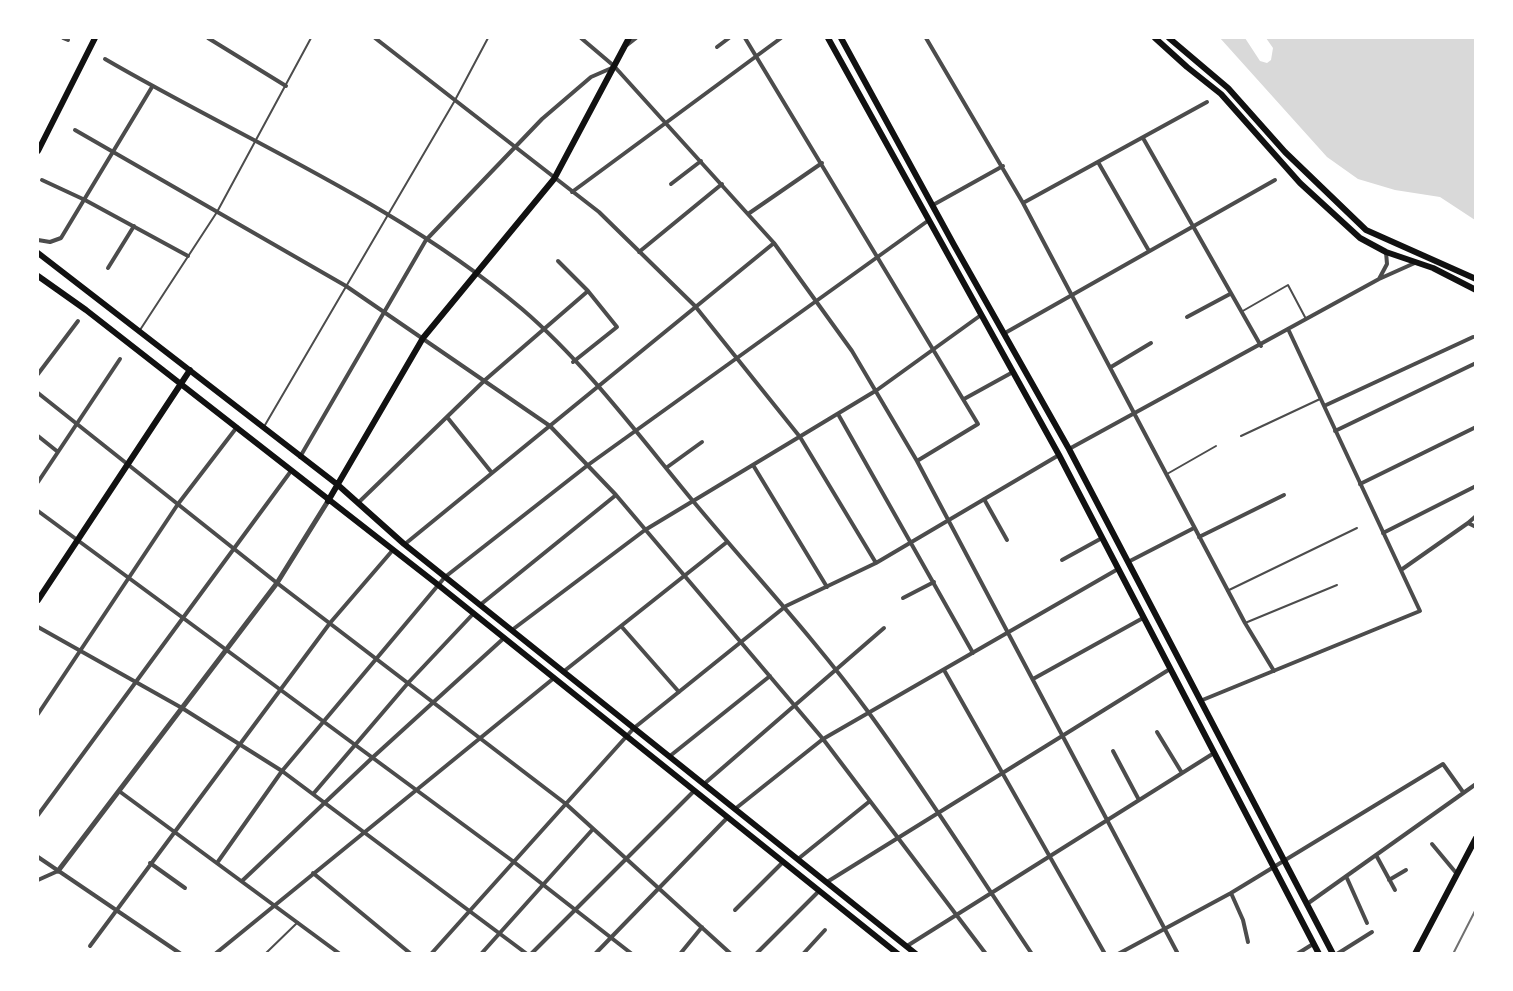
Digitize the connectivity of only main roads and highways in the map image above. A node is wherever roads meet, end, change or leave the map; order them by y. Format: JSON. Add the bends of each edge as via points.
{"nodes":[{"id":1,"x":95,"y":38,"type":"edge"},
{"id":2,"x":629,"y":38,"type":"edge"},
{"id":3,"x":828,"y":38,"type":"edge"},
{"id":4,"x":841,"y":38,"type":"edge"},
{"id":5,"x":1155,"y":38,"type":"edge"},
{"id":6,"x":1169,"y":38,"type":"edge"},
{"id":7,"x":1221,"y":82,"type":"junction"},
{"id":8,"x":1215,"y":89,"type":"junction"},
{"id":9,"x":38,"y":151,"type":"edge"},
{"id":10,"x":38,"y":253,"type":"edge"},
{"id":11,"x":38,"y":276,"type":"edge"},
{"id":12,"x":1476,"y":279,"type":"edge"},
{"id":13,"x":1476,"y":290,"type":"edge"},
{"id":14,"x":190,"y":370,"type":"junction"},
{"id":15,"x":180,"y":383,"type":"junction"},
{"id":16,"x":338,"y":486,"type":"junction"},
{"id":17,"x":328,"y":501,"type":"junction"},
{"id":18,"x":1142,"y":590,"type":"junction"},
{"id":19,"x":1131,"y":595,"type":"junction"},
{"id":20,"x":38,"y":600,"type":"edge"},
{"id":21,"x":1476,"y":838,"type":"edge"},
{"id":22,"x":897,"y":953,"type":"edge"},
{"id":23,"x":916,"y":954,"type":"edge"},
{"id":24,"x":1319,"y":954,"type":"edge"},
{"id":25,"x":1335,"y":954,"type":"edge"},
{"id":26,"x":1415,"y":954,"type":"edge"}],
"edges":[{"from":1,"to":9,"type":"main road"},
{"from":2,"to":16,"type":"main road","via":[[554,179],[423,338]]},
{"from":3,"to":19,"type":"main road","via":[[1059,455]]},
{"from":4,"to":18,"type":"main road","via":[[1069,449]]},
{"from":5,"to":8,"type":"main road"},
{"from":6,"to":7,"type":"main road"},
{"from":7,"to":8,"type":"main road"},
{"from":7,"to":12,"type":"main road","via":[[1285,152],[1366,230]]},
{"from":8,"to":13,"type":"main road","via":[[1277,159],[1360,238]]},
{"from":10,"to":14,"type":"main road"},
{"from":11,"to":15,"type":"main road"},
{"from":14,"to":15,"type":"main road"},
{"from":14,"to":16,"type":"main road"},
{"from":15,"to":17,"type":"main road"},
{"from":15,"to":20,"type":"main road"},
{"from":16,"to":17,"type":"main road"},
{"from":16,"to":23,"type":"main road","via":[[404,544]]},
{"from":17,"to":22,"type":"main road"},
{"from":18,"to":19,"type":"main road"},
{"from":18,"to":25,"type":"main road"},
{"from":19,"to":24,"type":"main road"},
{"from":21,"to":26,"type":"main road"}]}
